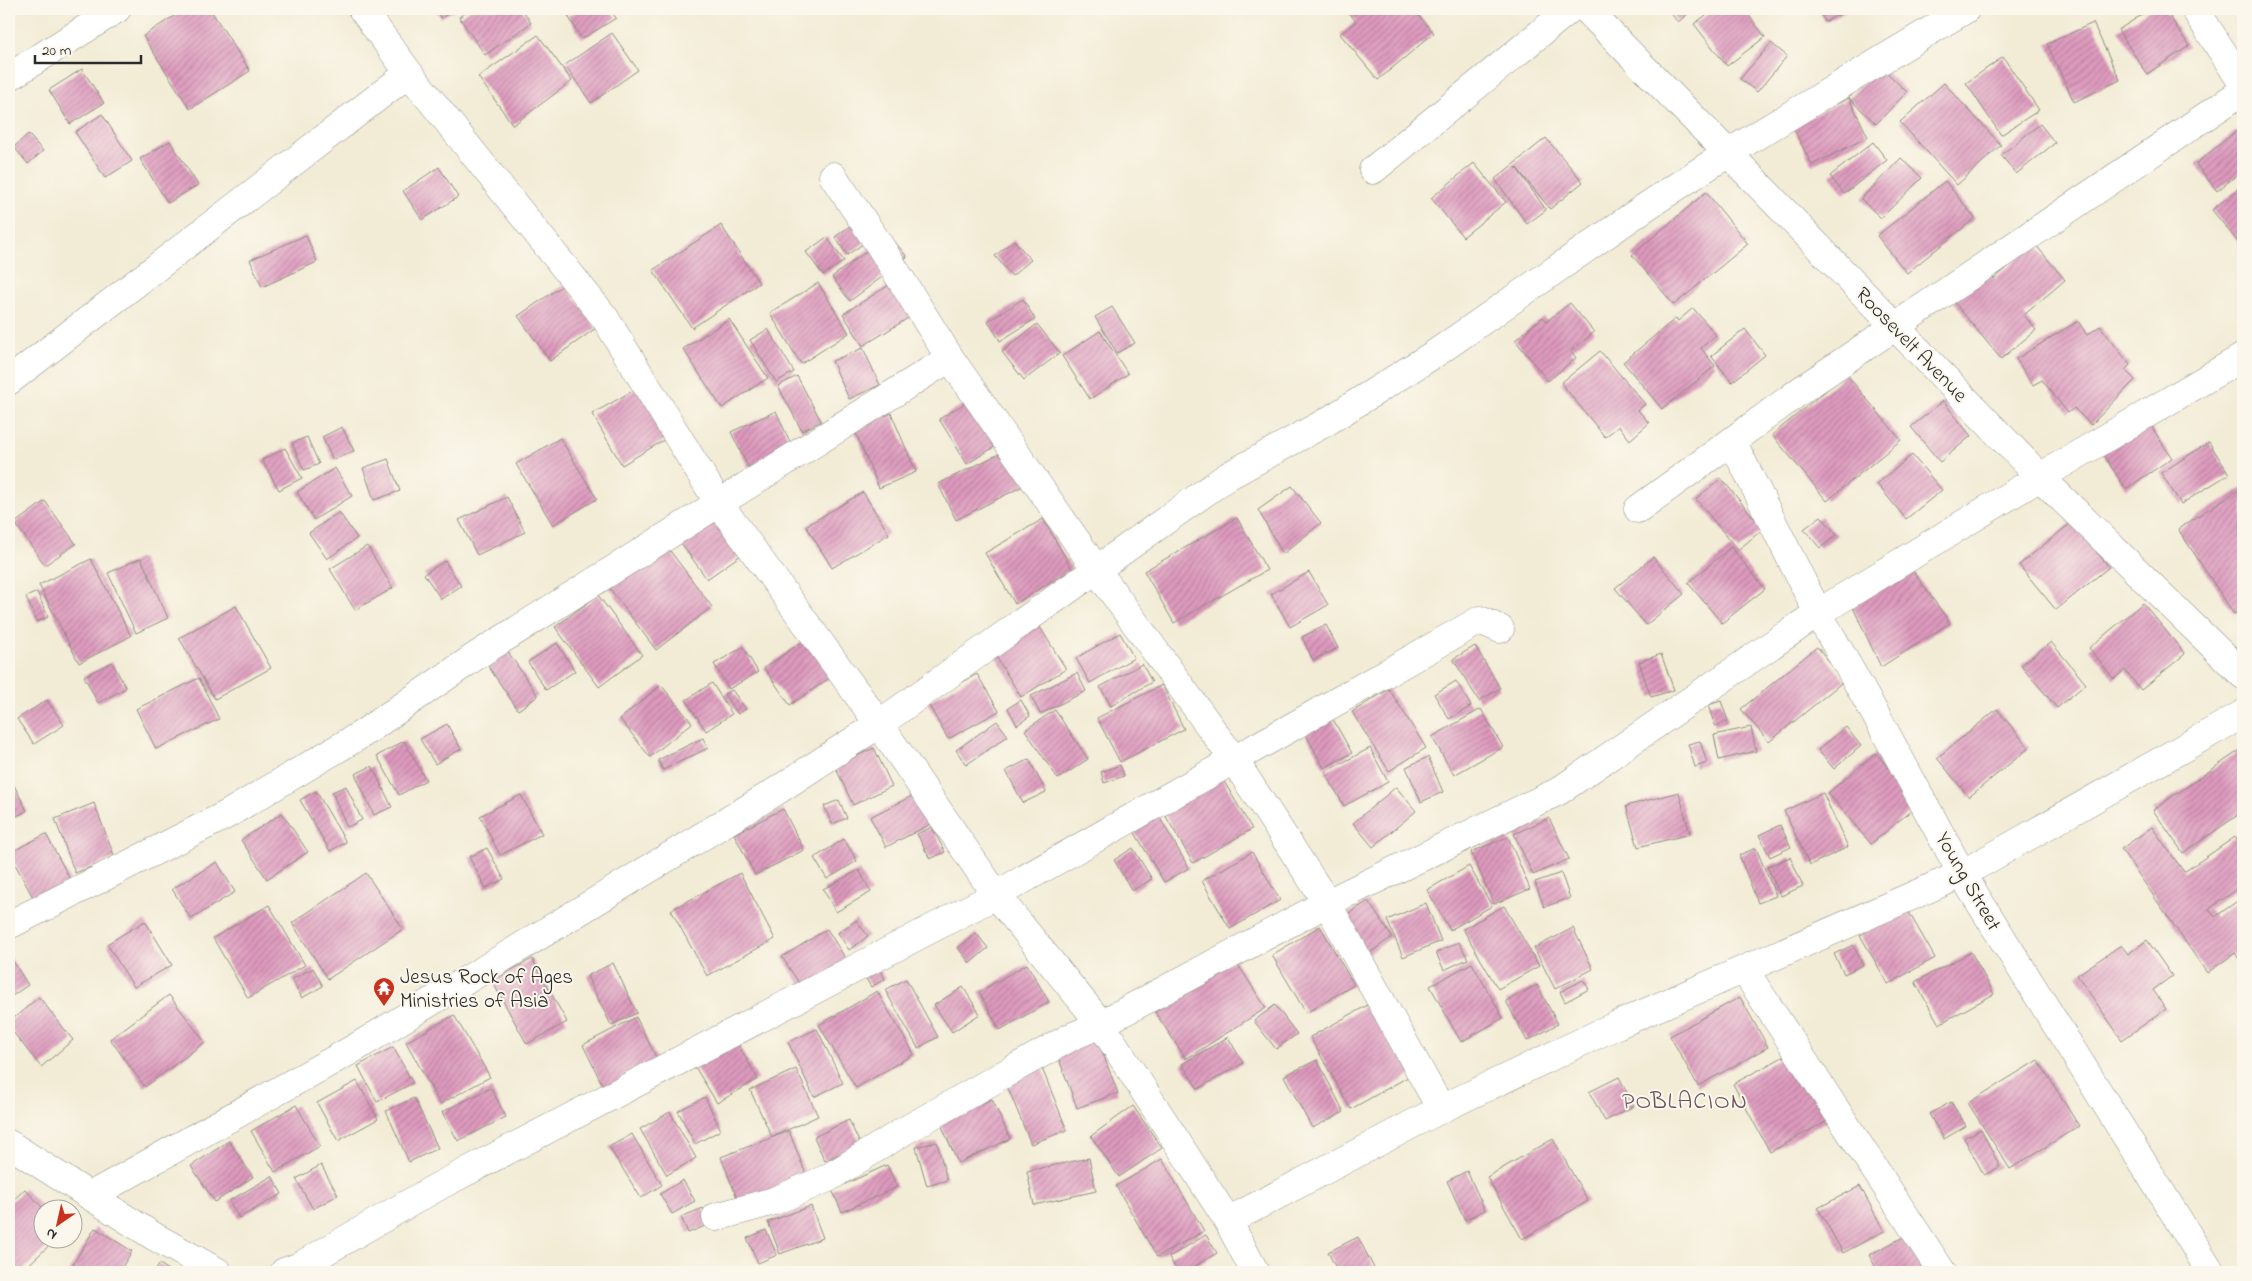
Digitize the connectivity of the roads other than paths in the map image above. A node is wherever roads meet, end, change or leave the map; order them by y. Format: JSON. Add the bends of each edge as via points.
{"nodes":[{"id":1,"x":117,"y":9,"type":"edge"},
{"id":2,"x":362,"y":9,"type":"edge"},
{"id":3,"x":1570,"y":9,"type":"edge"},
{"id":4,"x":1586,"y":9,"type":"edge"},
{"id":5,"x":1966,"y":9,"type":"edge"},
{"id":6,"x":2195,"y":9,"type":"edge"},
{"id":7,"x":409,"y":74,"type":"junction"},
{"id":8,"x":9,"y":78,"type":"edge"},
{"id":9,"x":2243,"y":84,"type":"edge"},
{"id":10,"x":2243,"y":91,"type":"edge"},
{"id":11,"x":1728,"y":153,"type":"junction"},
{"id":12,"x":1373,"y":170,"type":"dead end"},
{"id":13,"x":833,"y":176,"type":"dead end"},
{"id":14,"x":1895,"y":327,"type":"junction"},
{"id":15,"x":2243,"y":357,"type":"edge"},
{"id":16,"x":950,"y":358,"type":"junction"},
{"id":17,"x":9,"y":381,"type":"edge"},
{"id":18,"x":1732,"y":441,"type":"junction"},
{"id":19,"x":2040,"y":477,"type":"junction"},
{"id":20,"x":718,"y":502,"type":"junction"},
{"id":21,"x":1638,"y":509,"type":"dead end"},
{"id":22,"x":1096,"y":568,"type":"junction"},
{"id":23,"x":1818,"y":613,"type":"junction"},
{"id":24,"x":1500,"y":629,"type":"dead end"},
{"id":25,"x":2243,"y":675,"type":"edge"},
{"id":26,"x":2243,"y":714,"type":"edge"},
{"id":27,"x":879,"y":724,"type":"junction"},
{"id":28,"x":1234,"y":760,"type":"junction"},
{"id":29,"x":1962,"y":874,"type":"junction"},
{"id":30,"x":996,"y":895,"type":"junction"},
{"id":31,"x":1327,"y":903,"type":"junction"},
{"id":32,"x":9,"y":925,"type":"edge"},
{"id":33,"x":1745,"y":971,"type":"junction"},
{"id":34,"x":1101,"y":1024,"type":"junction"},
{"id":35,"x":1441,"y":1109,"type":"junction"},
{"id":36,"x":9,"y":1144,"type":"edge"},
{"id":37,"x":90,"y":1196,"type":"junction"},
{"id":38,"x":716,"y":1217,"type":"dead end"},
{"id":39,"x":1228,"y":1221,"type":"junction"},
{"id":40,"x":218,"y":1272,"type":"edge"},
{"id":41,"x":284,"y":1272,"type":"edge"},
{"id":42,"x":1256,"y":1272,"type":"edge"},
{"id":43,"x":1942,"y":1272,"type":"edge"},
{"id":44,"x":2211,"y":1272,"type":"edge"}],
"edges":[{"from":1,"to":8,"type":"street"},
{"from":2,"to":7,"type":"street"},
{"from":3,"to":12,"type":"street"},
{"from":4,"to":11,"type":"street","name":"Roosevelt Avenue"},
{"from":5,"to":11,"type":"street"},
{"from":6,"to":9,"type":"street"},
{"from":7,"to":17,"type":"street"},
{"from":7,"to":20,"type":"street","via":[[605,318]]},
{"from":10,"to":14,"type":"street"},
{"from":11,"to":14,"type":"street","name":"Roosevelt Avenue"},
{"from":11,"to":22,"type":"street","via":[[1436,353],[1328,421],[1228,476]]},
{"from":13,"to":16,"type":"street"},
{"from":14,"to":18,"type":"street"},
{"from":14,"to":19,"type":"street","name":"Roosevelt Avenue"},
{"from":15,"to":19,"type":"street"},
{"from":16,"to":20,"type":"street"},
{"from":16,"to":22,"type":"street"},
{"from":18,"to":21,"type":"street"},
{"from":18,"to":23,"type":"street","name":"Young Street"},
{"from":19,"to":23,"type":"street"},
{"from":19,"to":25,"type":"street","name":"Roosevelt Avenue"},
{"from":20,"to":27,"type":"street"},
{"from":20,"to":32,"type":"street","via":[[479,654],[362,734],[243,805]]},
{"from":22,"to":27,"type":"street"},
{"from":22,"to":28,"type":"street"},
{"from":23,"to":29,"type":"street","name":"Young Street"},
{"from":23,"to":31,"type":"street","via":[[1559,791]]},
{"from":24,"to":28,"type":"street","via":[[1480,620]]},
{"from":26,"to":29,"type":"street"},
{"from":27,"to":30,"type":"street"},
{"from":27,"to":37,"type":"street","via":[[654,868],[354,1048]]},
{"from":28,"to":30,"type":"street"},
{"from":28,"to":31,"type":"street"},
{"from":29,"to":33,"type":"street"},
{"from":29,"to":44,"type":"street","name":"Young Street"},
{"from":30,"to":34,"type":"street"},
{"from":30,"to":41,"type":"street","via":[[439,1186]]},
{"from":31,"to":34,"type":"street"},
{"from":31,"to":35,"type":"street"},
{"from":33,"to":35,"type":"street","via":[[1617,1025]]},
{"from":33,"to":43,"type":"street"},
{"from":34,"to":38,"type":"street","via":[[1071,1037],[904,1130],[828,1178],[774,1201]]},
{"from":34,"to":39,"type":"street"},
{"from":35,"to":39,"type":"street"},
{"from":36,"to":37,"type":"street"},
{"from":37,"to":40,"type":"street"},
{"from":39,"to":42,"type":"street"}]}
